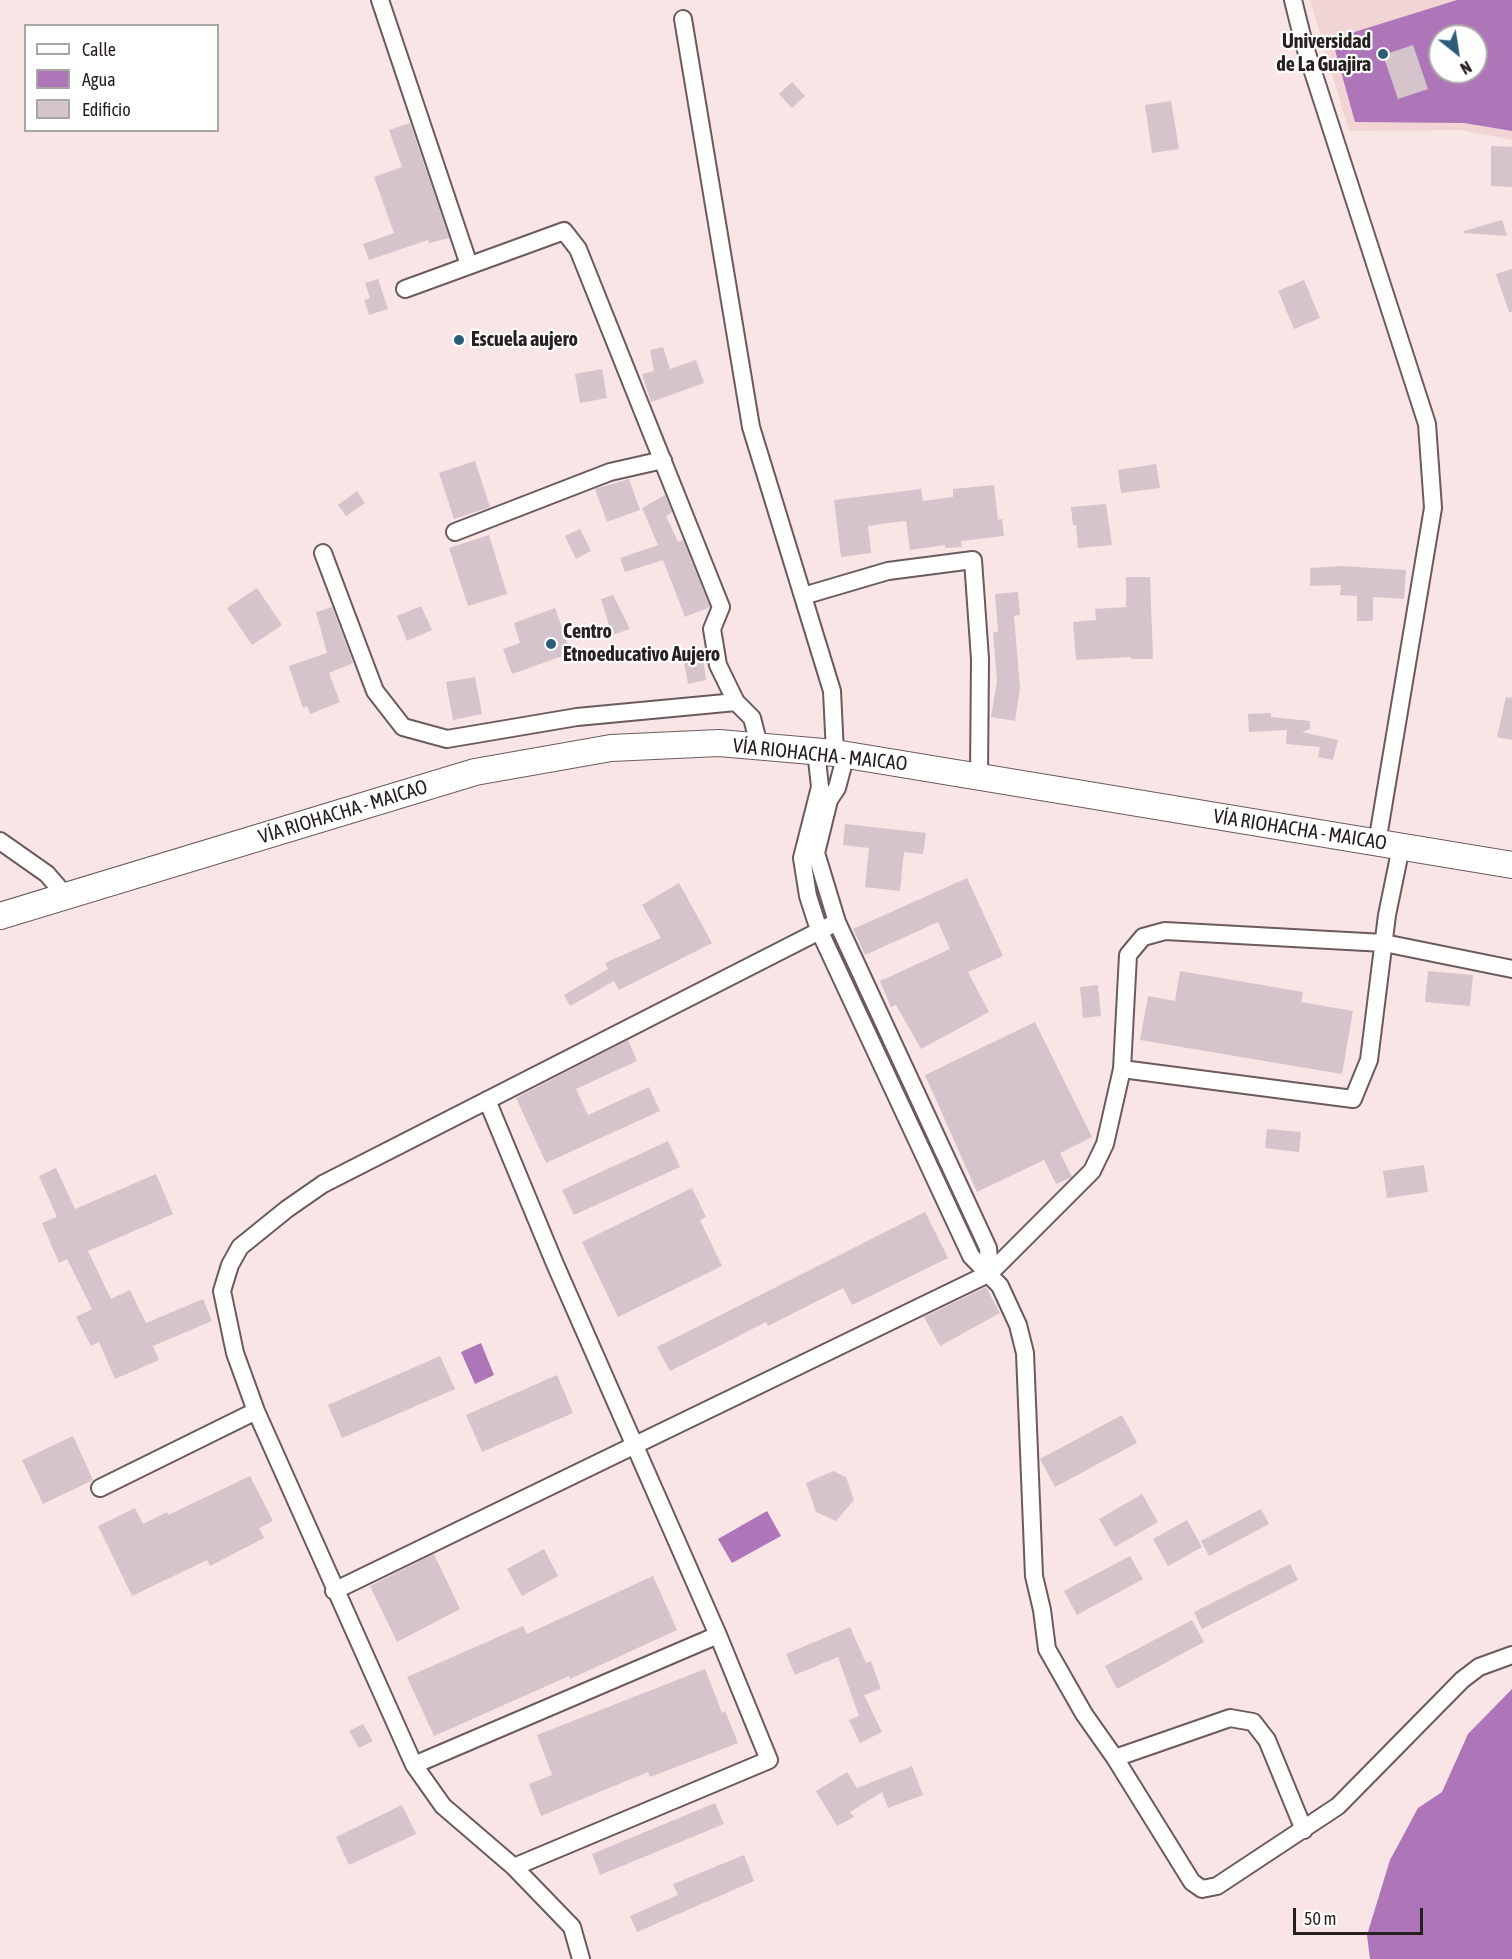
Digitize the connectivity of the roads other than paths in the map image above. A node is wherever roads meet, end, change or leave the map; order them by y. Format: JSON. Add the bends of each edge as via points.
{"nodes":[{"id":1,"x":380,"y":0,"type":"edge"},
{"id":2,"x":1293,"y":0,"type":"edge"},
{"id":3,"x":683,"y":19,"type":"dead end"},
{"id":4,"x":469,"y":265,"type":"junction"},
{"id":5,"x":405,"y":289,"type":"dead end"},
{"id":6,"x":663,"y":460,"type":"junction"},
{"id":7,"x":454,"y":532,"type":"dead end"},
{"id":8,"x":323,"y":553,"type":"dead end"},
{"id":9,"x":803,"y":596,"type":"junction"},
{"id":10,"x":736,"y":702,"type":"junction"},
{"id":11,"x":759,"y":745,"type":"junction"},
{"id":12,"x":832,"y":752,"type":"junction"},
{"id":13,"x":979,"y":775,"type":"junction"},
{"id":14,"x":829,"y":788,"type":"junction"},
{"id":15,"x":0,"y":841,"type":"edge"},
{"id":16,"x":1389,"y":845,"type":"junction"},
{"id":17,"x":1512,"y":865,"type":"edge"},
{"id":18,"x":65,"y":895,"type":"junction"},
{"id":19,"x":0,"y":916,"type":"edge"},
{"id":20,"x":837,"y":922,"type":"junction"},
{"id":21,"x":819,"y":930,"type":"junction"},
{"id":22,"x":1384,"y":943,"type":"junction"},
{"id":23,"x":1512,"y":969,"type":"edge"},
{"id":24,"x":1122,"y":1070,"type":"junction"},
{"id":25,"x":487,"y":1100,"type":"junction"},
{"id":26,"x":990,"y":1273,"type":"junction"},
{"id":27,"x":255,"y":1411,"type":"junction"},
{"id":28,"x":635,"y":1446,"type":"junction"},
{"id":29,"x":100,"y":1488,"type":"dead end"},
{"id":30,"x":334,"y":1592,"type":"junction"},
{"id":31,"x":718,"y":1635,"type":"junction"},
{"id":32,"x":1512,"y":1655,"type":"edge"},
{"id":33,"x":1115,"y":1758,"type":"junction"},
{"id":34,"x":414,"y":1765,"type":"junction"},
{"id":35,"x":1304,"y":1830,"type":"junction"},
{"id":36,"x":514,"y":1867,"type":"junction"},
{"id":37,"x":581,"y":1959,"type":"edge"}],
"edges":[{"from":1,"to":4,"type":"street"},
{"from":2,"to":16,"type":"street","via":[[1427,424],[1433,508]]},
{"from":3,"to":9,"type":"street","via":[[751,427]]},
{"from":4,"to":5,"type":"street"},
{"from":4,"to":6,"type":"street","via":[[564,231],[578,249]]},
{"from":6,"to":7,"type":"street","via":[[610,472]]},
{"from":6,"to":10,"type":"street","via":[[721,607],[712,629],[718,665]]},
{"from":8,"to":10,"type":"street","via":[[375,691],[403,727],[447,740],[577,717]]},
{"from":9,"to":12,"type":"street","via":[[832,691]]},
{"from":9,"to":13,"type":"street","via":[[888,571],[973,560],[980,660]]},
{"from":10,"to":11,"type":"street","via":[[753,718]]},
{"from":11,"to":12,"type":"highway","name":"VÍA RIOHACHA - MAICAO"},
{"from":11,"to":18,"type":"highway","name":"VÍA RIOHACHA - MAICAO","via":[[612,748],[475,772]]},
{"from":12,"to":13,"type":"highway","name":"VÍA RIOHACHA - MAICAO"},
{"from":12,"to":14,"type":"street"},
{"from":12,"to":14,"type":"street"},
{"from":13,"to":16,"type":"highway","name":"VÍA RIOHACHA - MAICAO"},
{"from":14,"to":20,"type":"street","via":[[816,853]]},
{"from":14,"to":21,"type":"street","via":[[802,858]]},
{"from":15,"to":18,"type":"street","via":[[46,874]]},
{"from":16,"to":17,"type":"highway","name":"VÍA RIOHACHA - MAICAO"},
{"from":16,"to":22,"type":"street"},
{"from":18,"to":19,"type":"highway","name":"VÍA RIOHACHA - MAICAO"},
{"from":20,"to":21,"type":"street"},
{"from":20,"to":26,"type":"street","via":[[988,1248]]},
{"from":21,"to":25,"type":"street"},
{"from":21,"to":26,"type":"street","via":[[971,1256]]},
{"from":22,"to":23,"type":"street"},
{"from":22,"to":24,"type":"street","via":[[1165,931],[1143,937],[1128,955]]},
{"from":22,"to":24,"type":"street","via":[[1369,1060],[1353,1099]]},
{"from":24,"to":26,"type":"street","via":[[1104,1144],[1092,1171]]},
{"from":25,"to":27,"type":"street","via":[[323,1184],[240,1247],[222,1291],[235,1353]]},
{"from":25,"to":28,"type":"street"},
{"from":26,"to":28,"type":"street"},
{"from":26,"to":33,"type":"street","via":[[1018,1325],[1025,1353],[1034,1576],[1047,1649],[1084,1714]]},
{"from":27,"to":29,"type":"street"},
{"from":27,"to":30,"type":"street"},
{"from":28,"to":30,"type":"street"},
{"from":28,"to":31,"type":"street"},
{"from":30,"to":34,"type":"street"},
{"from":31,"to":34,"type":"street"},
{"from":31,"to":36,"type":"street","via":[[769,1760]]},
{"from":32,"to":35,"type":"street","via":[[1479,1667],[1462,1680],[1356,1791]]},
{"from":33,"to":35,"type":"street","via":[[1230,1718],[1253,1722],[1267,1740]]},
{"from":33,"to":35,"type":"street","via":[[1191,1882],[1202,1889],[1217,1886]]},
{"from":34,"to":36,"type":"street","via":[[443,1806]]},
{"from":36,"to":37,"type":"street","via":[[572,1927]]}]}
